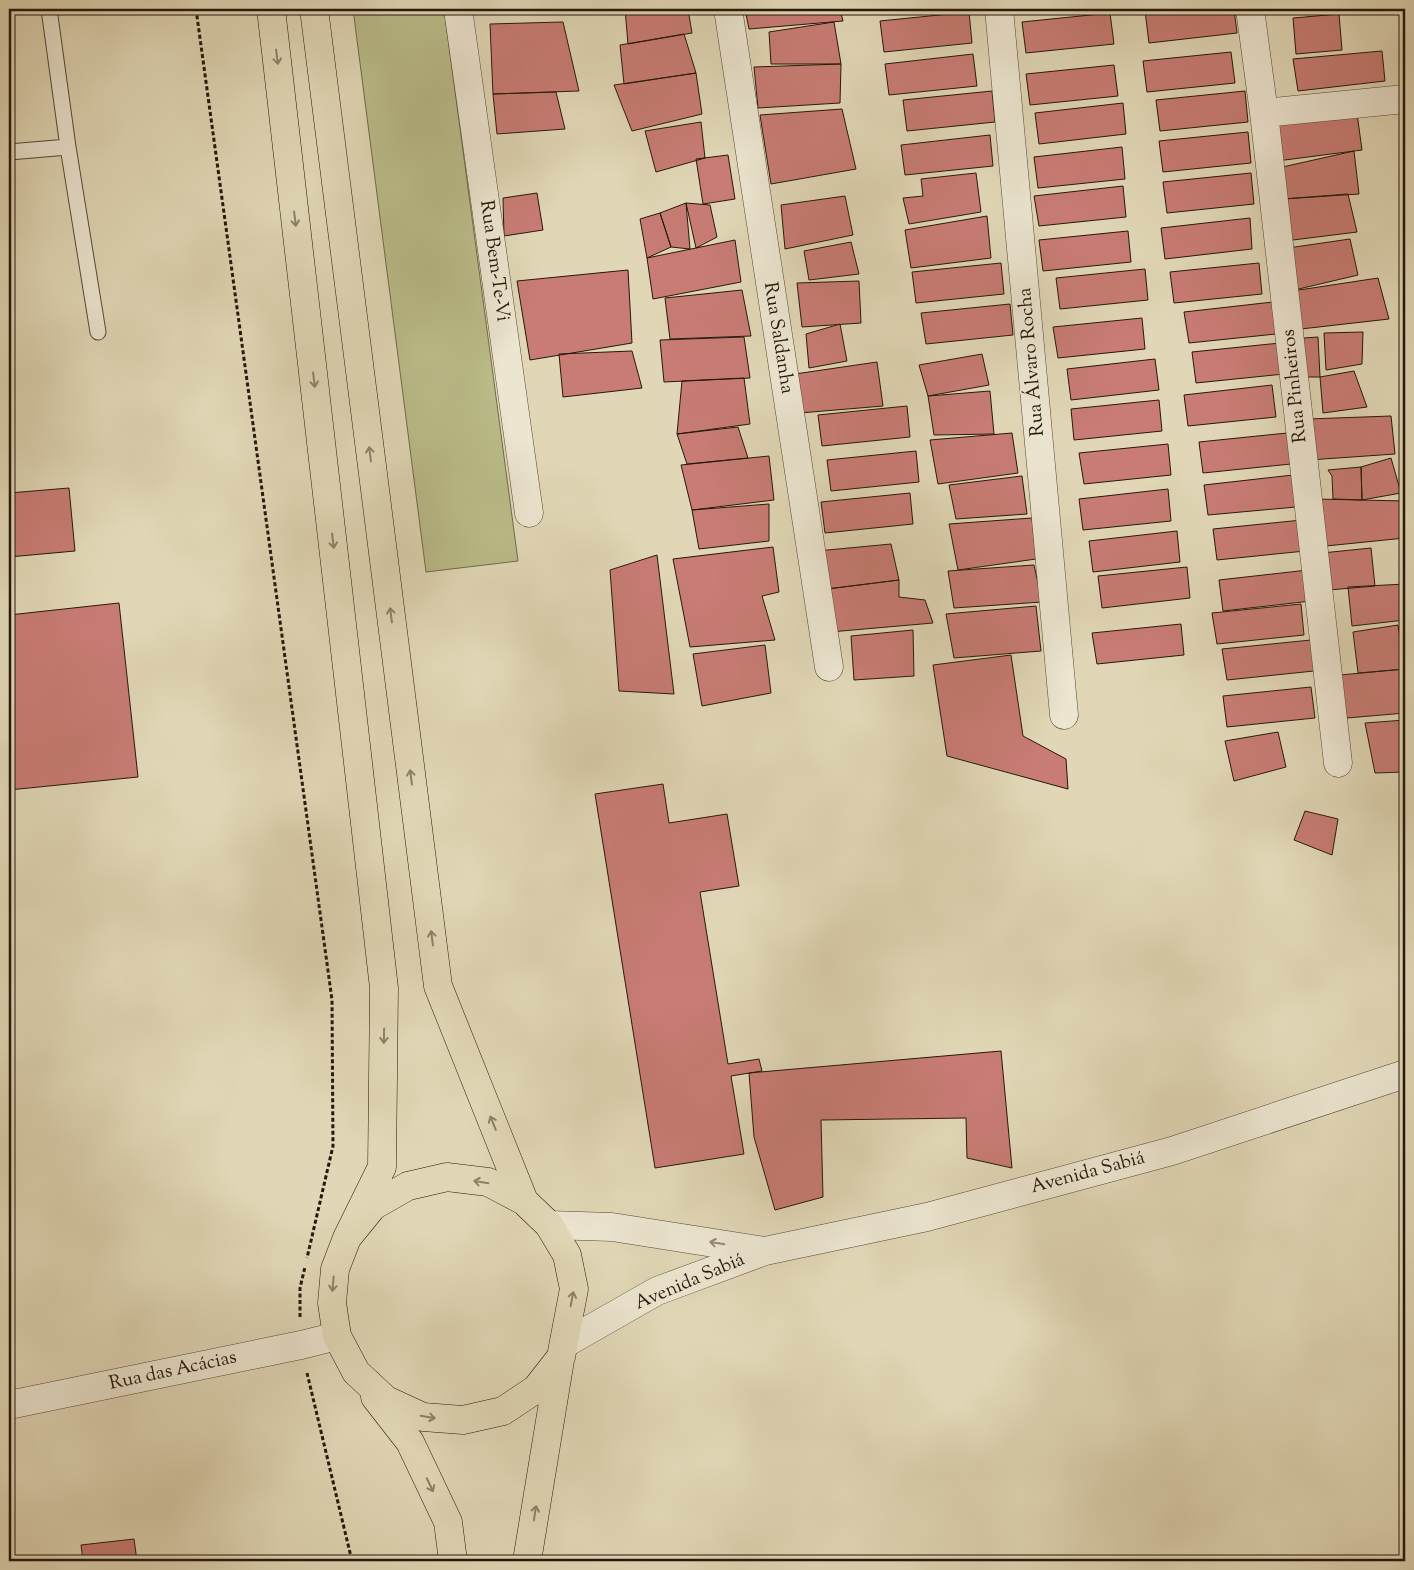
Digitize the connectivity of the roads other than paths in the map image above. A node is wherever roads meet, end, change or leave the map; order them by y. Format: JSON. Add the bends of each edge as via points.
{"nodes":[{"id":1,"x":49,"y":9,"type":"edge"},
{"id":2,"x":271,"y":9,"type":"edge"},
{"id":3,"x":314,"y":9,"type":"edge"},
{"id":4,"x":458,"y":9,"type":"edge"},
{"id":5,"x":728,"y":9,"type":"edge"},
{"id":6,"x":999,"y":9,"type":"edge"},
{"id":7,"x":1250,"y":9,"type":"edge"},
{"id":8,"x":1405,"y":99,"type":"edge"},
{"id":9,"x":1264,"y":113,"type":"junction"},
{"id":10,"x":68,"y":147,"type":"junction"},
{"id":11,"x":9,"y":152,"type":"edge"},
{"id":12,"x":98,"y":332,"type":"dead end"},
{"id":13,"x":529,"y":514,"type":"dead end"},
{"id":14,"x":829,"y":667,"type":"dead end"},
{"id":15,"x":1064,"y":715,"type":"dead end"},
{"id":16,"x":1338,"y":763,"type":"dead end"},
{"id":17,"x":1405,"y":1074,"type":"edge"},
{"id":18,"x":524,"y":1200,"type":"junction"},
{"id":19,"x":549,"y":1225,"type":"junction"},
{"id":20,"x":347,"y":1238,"type":"junction"},
{"id":21,"x":765,"y":1251,"type":"junction"},
{"id":22,"x":337,"y":1336,"type":"junction"},
{"id":23,"x":562,"y":1350,"type":"junction"},
{"id":24,"x":356,"y":1372,"type":"junction"},
{"id":25,"x":9,"y":1405,"type":"edge"},
{"id":26,"x":453,"y":1561,"type":"edge"},
{"id":27,"x":527,"y":1561,"type":"edge"}],
"edges":[{"from":1,"to":10,"type":"lane"},
{"from":2,"to":20,"type":"main road","one_way":true,"via":[[384,988],[382,1167]]},
{"from":18,"to":3,"type":"main road","one_way":true,"via":[[438,986]]},
{"from":4,"to":13,"type":"street","name":"Rua Bem-Te-Vi"},
{"from":5,"to":14,"type":"street","name":"Rua Saldanha"},
{"from":6,"to":15,"type":"street","name":"Rua Álvaro Rocha"},
{"from":7,"to":9,"type":"street","name":"Rua Pinheiros"},
{"from":8,"to":9,"type":"street"},
{"from":9,"to":16,"type":"street","name":"Rua Pinheiros"},
{"from":10,"to":11,"type":"lane"},
{"from":10,"to":12,"type":"lane"},
{"from":17,"to":21,"type":"street","name":"Avenida Sabiá","via":[[1172,1151],[927,1217]]},
{"from":18,"to":19,"type":"main road"},
{"from":18,"to":20,"type":"main road","one_way":true,"via":[[488,1182],[447,1177],[408,1186],[373,1206]]},
{"from":21,"to":19,"type":"street","name":"Avenida Sabiá","one_way":true,"via":[[612,1227]]},
{"from":23,"to":19,"type":"main road","one_way":true,"via":[[574,1289],[567,1255]]},
{"from":20,"to":22,"type":"main road","one_way":true,"via":[[335,1269],[332,1303]]},
{"from":21,"to":23,"type":"street","name":"Avenida Sabiá","via":[[657,1291]]},
{"from":22,"to":24,"type":"main road"},
{"from":22,"to":25,"type":"street","name":"Rua das Acácias"},
{"from":24,"to":23,"type":"main road","one_way":true,"via":[[386,1400],[423,1416],[463,1420],[502,1411],[536,1389]]},
{"from":27,"to":23,"type":"main road","one_way":true},
{"from":24,"to":26,"type":"main road","one_way":true,"via":[[410,1442],[448,1522]]}]}
